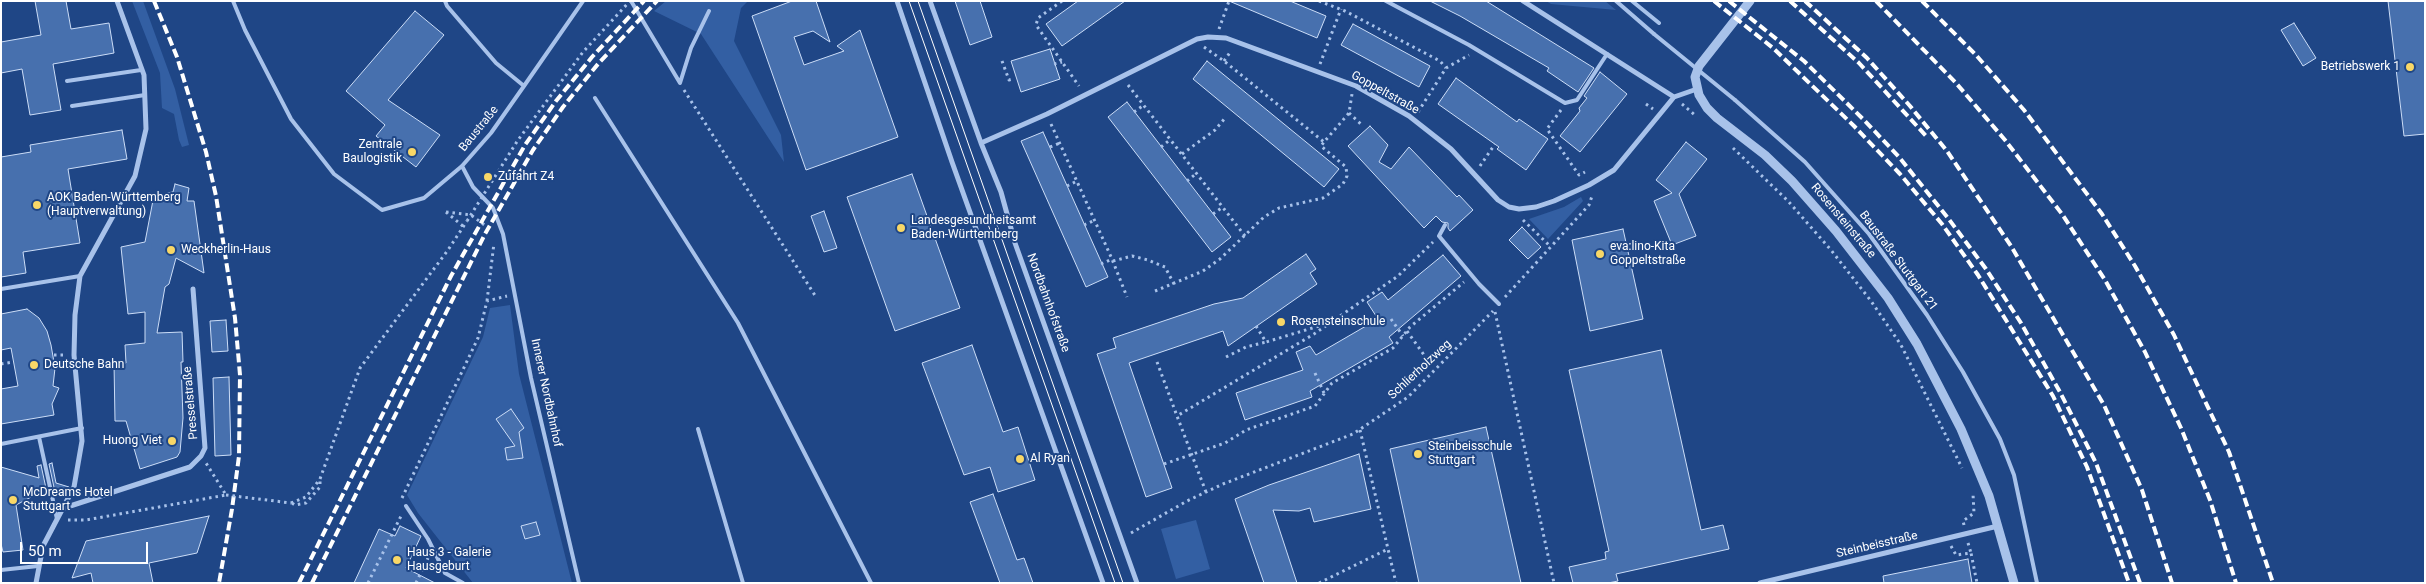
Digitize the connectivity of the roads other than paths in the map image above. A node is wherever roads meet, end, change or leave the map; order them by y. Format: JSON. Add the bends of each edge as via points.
{"nodes":[{"id":1,"x":117,"y":1,"type":"edge"},
{"id":2,"x":233,"y":1,"type":"edge"},
{"id":3,"x":445,"y":1,"type":"edge"},
{"id":4,"x":583,"y":1,"type":"edge"},
{"id":5,"x":630,"y":1,"type":"edge"},
{"id":6,"x":897,"y":1,"type":"edge"},
{"id":7,"x":930,"y":1,"type":"edge"},
{"id":8,"x":1386,"y":1,"type":"edge"},
{"id":9,"x":1523,"y":1,"type":"edge"},
{"id":10,"x":1616,"y":1,"type":"edge"},
{"id":11,"x":1632,"y":1,"type":"edge"},
{"id":12,"x":1750,"y":1,"type":"edge"},
{"id":13,"x":709,"y":11,"type":"dead end"},
{"id":14,"x":1659,"y":23,"type":"dead end"},
{"id":15,"x":1607,"y":54,"type":"junction"},
{"id":16,"x":141,"y":70,"type":"junction"},
{"id":17,"x":67,"y":82,"type":"dead end"},
{"id":18,"x":524,"y":86,"type":"junction"},
{"id":19,"x":1697,"y":89,"type":"junction"},
{"id":20,"x":144,"y":95,"type":"junction"},
{"id":21,"x":1674,"y":97,"type":"junction"},
{"id":22,"x":595,"y":98,"type":"dead end"},
{"id":23,"x":72,"y":106,"type":"dead end"},
{"id":24,"x":981,"y":143,"type":"junction"},
{"id":25,"x":462,"y":166,"type":"junction"},
{"id":26,"x":493,"y":208,"type":"joint"},
{"id":27,"x":1445,"y":225,"type":"dead end"},
{"id":28,"x":80,"y":276,"type":"junction"},
{"id":29,"x":1,"y":289,"type":"edge"},
{"id":30,"x":193,"y":289,"type":"dead end"},
{"id":31,"x":1500,"y":304,"type":"road end"},
{"id":32,"x":82,"y":428,"type":"junction"},
{"id":33,"x":698,"y":429,"type":"dead end"},
{"id":34,"x":39,"y":436,"type":"junction"},
{"id":35,"x":1,"y":444,"type":"edge"},
{"id":36,"x":406,"y":506,"type":"road end"},
{"id":37,"x":63,"y":508,"type":"junction"},
{"id":38,"x":57,"y":519,"type":"junction"},
{"id":39,"x":1998,"y":526,"type":"junction"},
{"id":40,"x":38,"y":566,"type":"junction"},
{"id":41,"x":1,"y":570,"type":"edge"},
{"id":42,"x":36,"y":583,"type":"edge"},
{"id":43,"x":463,"y":583,"type":"edge"},
{"id":44,"x":579,"y":583,"type":"edge"},
{"id":45,"x":743,"y":583,"type":"edge"},
{"id":46,"x":871,"y":583,"type":"edge"},
{"id":47,"x":1103,"y":583,"type":"edge"},
{"id":48,"x":1136,"y":583,"type":"edge"},
{"id":49,"x":1760,"y":583,"type":"edge"},
{"id":50,"x":2014,"y":583,"type":"edge"},
{"id":51,"x":2037,"y":583,"type":"edge"}],
"edges":[{"from":1,"to":16,"type":"street"},
{"from":2,"to":25,"type":"lane","via":[[290,119],[334,174],[382,210],[424,198]]},
{"from":3,"to":18,"type":"lane","via":[[496,63]]},
{"from":4,"to":18,"type":"lane"},
{"from":5,"to":13,"type":"lane","via":[[680,83],[691,48]]},
{"from":6,"to":47,"type":"street"},
{"from":7,"to":24,"type":"street","name":"Nordbahnhofstraße"},
{"from":8,"to":15,"type":"lane","via":[[1478,50],[1565,103],[1577,100]]},
{"from":9,"to":15,"type":"street"},
{"from":10,"to":51,"type":"lane","name":"Baustraße Stuttgart 21","bridge":true,"via":[[1805,162],[1869,234],[1927,315],[2000,439],[2014,475]]},
{"from":11,"to":14,"type":"lane"},
{"from":12,"to":19,"type":"street","via":[[1699,66]]},
{"from":15,"to":21,"type":"street"},
{"from":16,"to":17,"type":"lane"},
{"from":16,"to":20,"type":"street"},
{"from":18,"to":25,"type":"lane","name":"Baustraße","via":[[491,133]]},
{"from":19,"to":21,"type":"street"},
{"from":19,"to":39,"type":"street","name":"Rosensteinstraße","via":[[1712,113],[1765,155],[1805,195],[1888,298],[1944,393],[1977,466]]},
{"from":20,"to":23,"type":"lane"},
{"from":20,"to":28,"type":"street","via":[[146,129],[135,176]]},
{"from":21,"to":24,"type":"street","name":"Goppeltstraße","via":[[1614,170],[1590,185],[1536,207],[1509,207],[1498,200],[1450,149],[1414,119],[1356,86],[1238,42],[1216,37],[1196,40]]},
{"from":22,"to":46,"type":"lane","via":[[738,323]]},
{"from":24,"to":48,"type":"street","name":"Nordbahnhofstraße","via":[[1001,192],[1018,250]]},
{"from":25,"to":26,"type":"lane","name":"Baustraße","via":[[473,187]]},
{"from":26,"to":44,"type":"lane","name":"Innerer Nordbahnhof","via":[[503,234],[531,378]]},
{"from":27,"to":31,"type":"lane","via":[[1439,236]]},
{"from":28,"to":29,"type":"lane"},
{"from":28,"to":32,"type":"street","via":[[74,355]]},
{"from":30,"to":37,"type":"street","name":"Presselstraße","via":[[205,448],[202,456],[190,467]]},
{"from":32,"to":34,"type":"lane"},
{"from":32,"to":37,"type":"street","via":[[74,487]]},
{"from":33,"to":45,"type":"lane"},
{"from":34,"to":35,"type":"lane"},
{"from":34,"to":38,"type":"lane"},
{"from":36,"to":43,"type":"lane","via":[[445,572]]},
{"from":37,"to":38,"type":"street"},
{"from":38,"to":40,"type":"street","via":[[43,546]]},
{"from":39,"to":49,"type":"street","name":"Steinbeisstraße"},
{"from":39,"to":50,"type":"street","name":"Rosensteinstraße"},
{"from":40,"to":41,"type":"lane"},
{"from":40,"to":42,"type":"street"}]}
